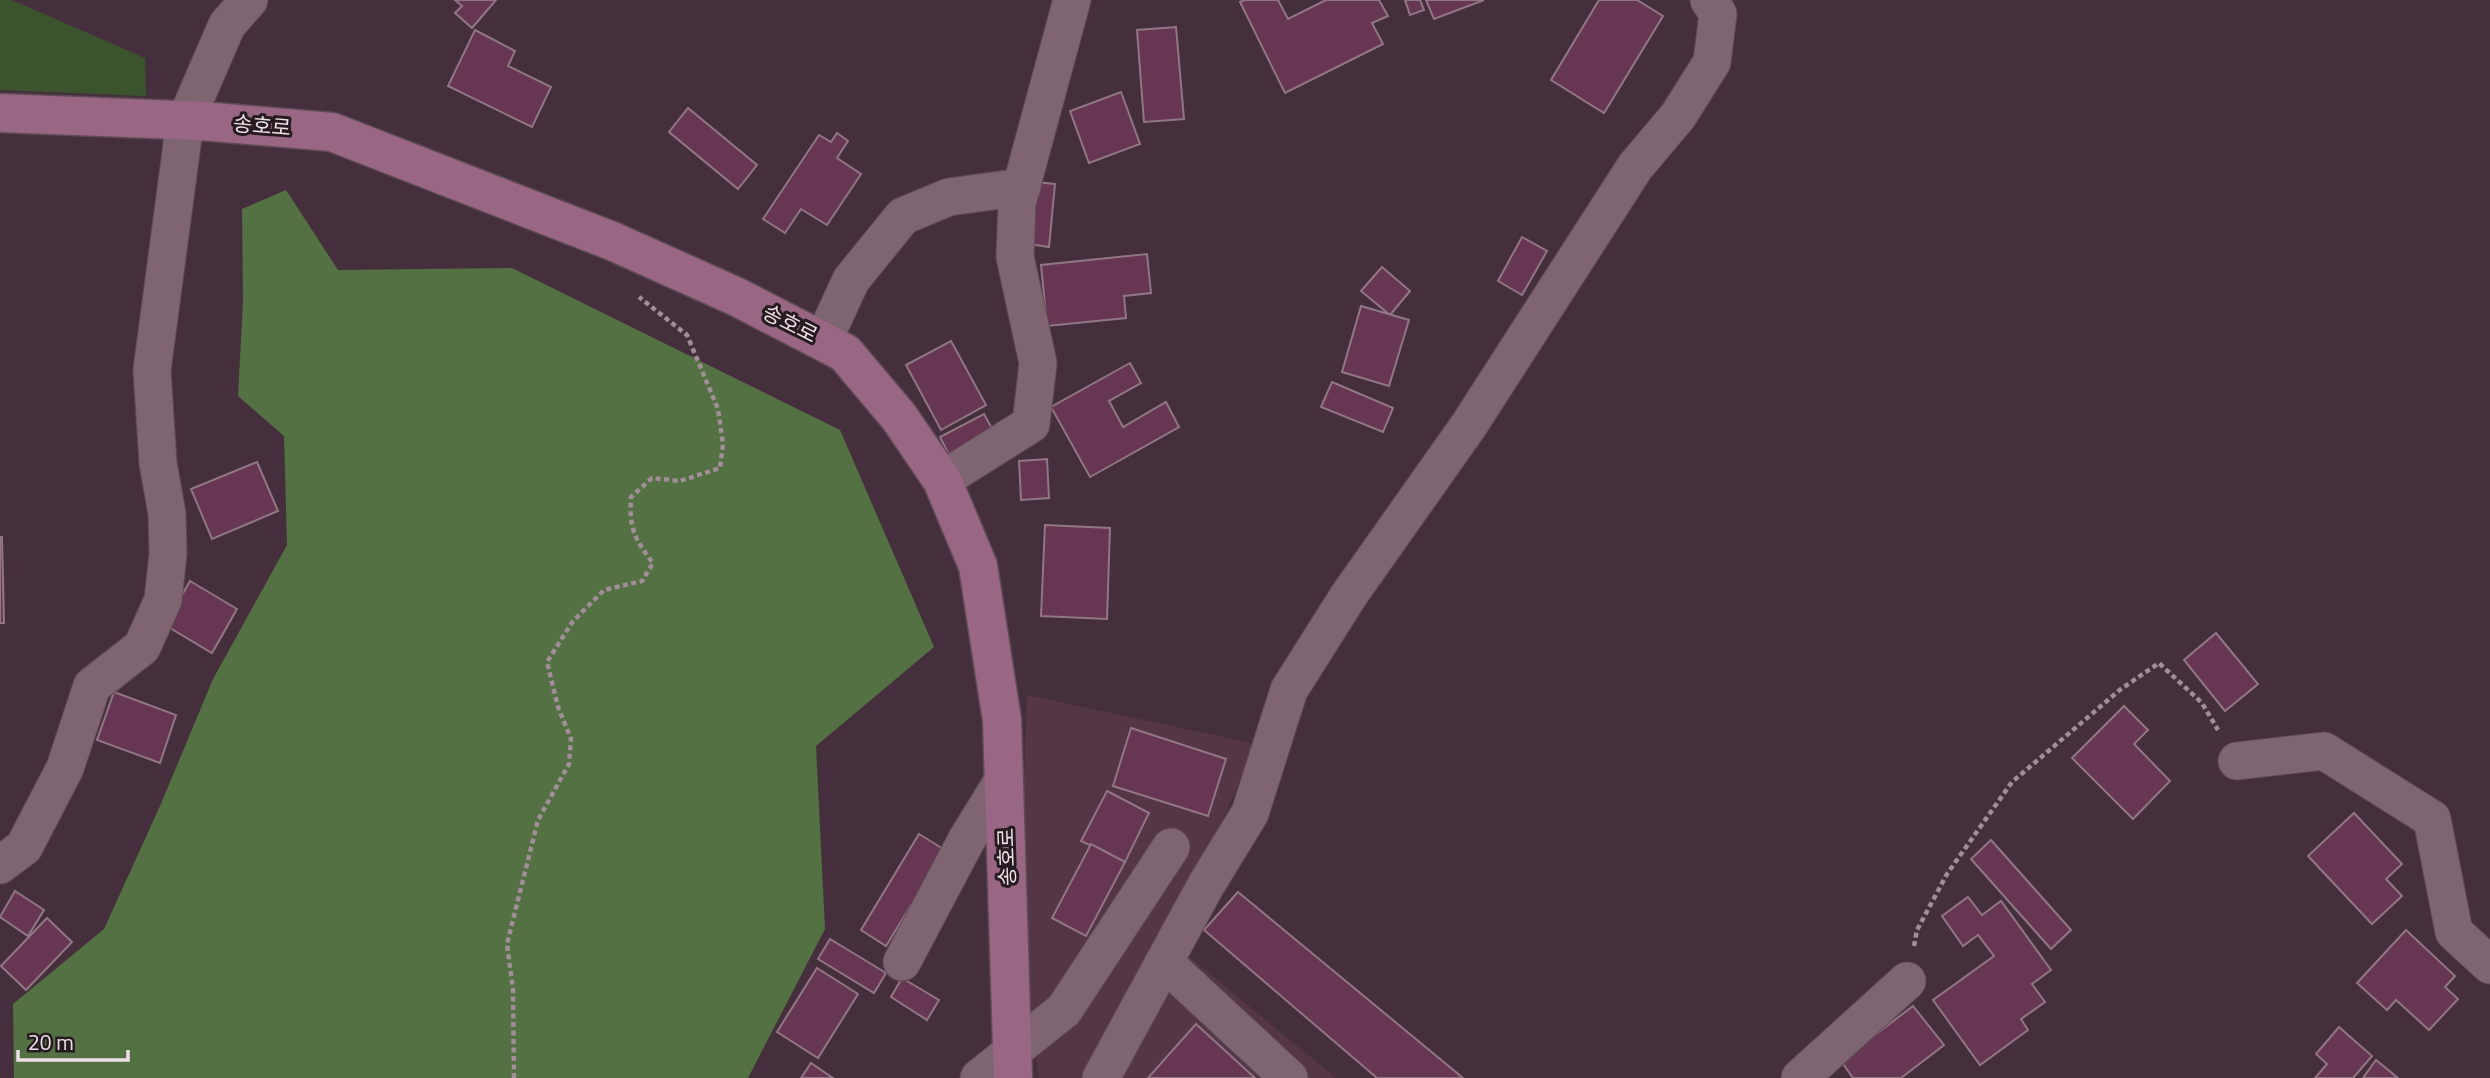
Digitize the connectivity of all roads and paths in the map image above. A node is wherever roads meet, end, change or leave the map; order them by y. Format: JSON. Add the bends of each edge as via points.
{"nodes":[{"id":1,"x":249,"y":0,"type":"edge"},
{"id":2,"x":1072,"y":0,"type":"edge"},
{"id":3,"x":1709,"y":0,"type":"edge"},
{"id":4,"x":0,"y":113,"type":"edge"},
{"id":5,"x":185,"y":122,"type":"junction"},
{"id":6,"x":1022,"y":187,"type":"junction"},
{"id":7,"x":637,"y":296,"type":"dead end"},
{"id":8,"x":823,"y":341,"type":"junction"},
{"id":9,"x":942,"y":480,"type":"junction"},
{"id":10,"x":2236,"y":761,"type":"joint"},
{"id":11,"x":1004,"y":779,"type":"junction"},
{"id":12,"x":1171,"y":847,"type":"dead end"},
{"id":13,"x":0,"y":865,"type":"edge"},
{"id":14,"x":902,"y":962,"type":"dead end"},
{"id":15,"x":1164,"y":962,"type":"junction"},
{"id":16,"x":2490,"y":965,"type":"edge"},
{"id":17,"x":1907,"y":981,"type":"joint"},
{"id":18,"x":1013,"y":1065,"type":"edge"},
{"id":19,"x":514,"y":1078,"type":"edge"},
{"id":20,"x":979,"y":1078,"type":"edge"},
{"id":21,"x":1101,"y":1078,"type":"edge"},
{"id":22,"x":1289,"y":1078,"type":"edge"},
{"id":23,"x":1800,"y":1078,"type":"edge"}],
"edges":[{"from":1,"to":5,"type":"street","via":[[227,25]]},
{"from":2,"to":6,"type":"street"},
{"from":3,"to":15,"type":"street","via":[[1718,14],[1712,62],[1678,116],[1635,167],[1469,425],[1349,595],[1289,690],[1250,813]]},
{"from":4,"to":5,"type":"main road","name":"송호로"},
{"from":5,"to":8,"type":"main road","name":"송호로","via":[[332,132],[612,241]]},
{"from":5,"to":13,"type":"street","via":[[152,370],[158,463],[167,514],[163,600],[142,647],[92,686],[65,768],[24,847]]},
{"from":6,"to":8,"type":"street","via":[[949,197],[903,216],[851,280]]},
{"from":6,"to":9,"type":"street","via":[[1015,257],[1038,363],[1031,424]]},
{"from":7,"to":19,"type":"path","via":[[687,335],[718,409],[723,444],[720,468],[680,481],[652,478],[631,497],[630,518],[637,542],[653,563],[642,581],[604,590],[573,621],[547,662],[571,738],[569,764],[538,820],[507,944],[513,990]]},
{"from":8,"to":9,"type":"main road","name":"송호로","via":[[845,353],[900,417]]},
{"from":9,"to":11,"type":"main road","name":"송호로","via":[[978,566],[1002,720]]},
{"from":10,"to":16,"type":"street","via":[[2324,751],[2432,819],[2454,932]]},
{"from":10,"to":17,"type":"path","via":[[2202,703],[2159,663],[2121,689],[2012,782],[1947,874],[1917,930]]},
{"from":11,"to":14,"type":"street"},
{"from":11,"to":18,"type":"main road","name":"송호로"},
{"from":12,"to":18,"type":"street","via":[[1063,1010]]},
{"from":15,"to":21,"type":"street"},
{"from":15,"to":22,"type":"street"},
{"from":17,"to":23,"type":"street"},
{"from":18,"to":20,"type":"street"}]}
